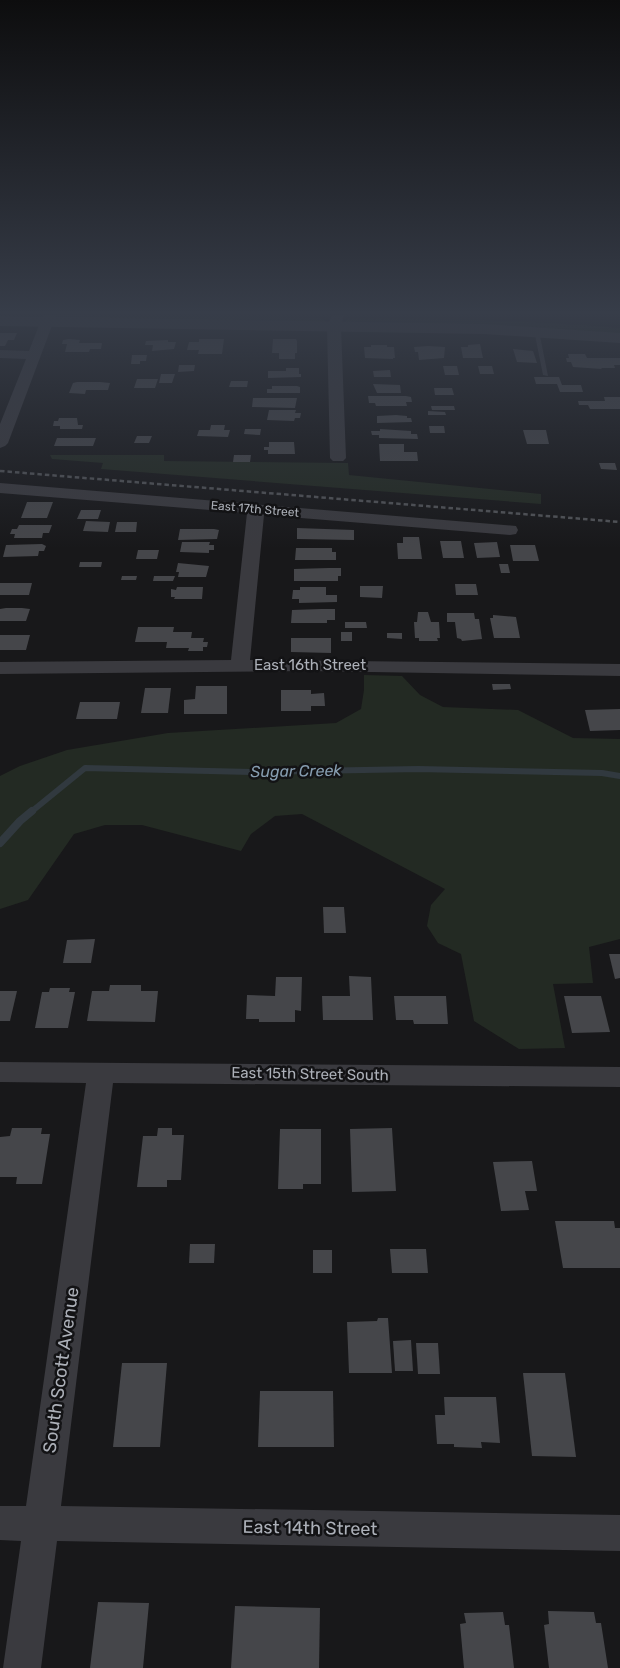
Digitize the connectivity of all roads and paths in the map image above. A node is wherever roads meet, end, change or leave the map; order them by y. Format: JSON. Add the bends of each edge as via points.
{"nodes":[{"id":1,"x":19,"y":393,"type":"edge"},
{"id":2,"x":337,"y":393,"type":"edge"},
{"id":3,"x":0,"y":443,"type":"edge"},
{"id":4,"x":338,"y":458,"type":"dead end"},
{"id":5,"x":0,"y":488,"type":"edge"},
{"id":6,"x":256,"y":510,"type":"junction"},
{"id":7,"x":510,"y":530,"type":"dead end"},
{"id":8,"x":240,"y":665,"type":"junction"},
{"id":9,"x":0,"y":668,"type":"edge"},
{"id":10,"x":620,"y":670,"type":"edge"},
{"id":11,"x":0,"y":1072,"type":"edge"},
{"id":12,"x":101,"y":1073,"type":"junction"},
{"id":13,"x":620,"y":1077,"type":"edge"},
{"id":14,"x":0,"y":1523,"type":"edge"},
{"id":15,"x":41,"y":1523,"type":"junction"},
{"id":16,"x":620,"y":1533,"type":"edge"},
{"id":17,"x":22,"y":1668,"type":"edge"}],
"edges":[{"from":1,"to":3,"type":"street"},
{"from":2,"to":4,"type":"street"},
{"from":5,"to":6,"type":"street","name":"East 17th Street"},
{"from":6,"to":7,"type":"street","name":"East 17th Street"},
{"from":6,"to":8,"type":"street"},
{"from":8,"to":9,"type":"street","name":"East 16th Street"},
{"from":8,"to":10,"type":"street","name":"East 16th Street"},
{"from":11,"to":12,"type":"street","name":"East 15th Street South"},
{"from":12,"to":13,"type":"street","name":"East 15th Street South"},
{"from":12,"to":15,"type":"street","name":"South Scott Avenue"},
{"from":14,"to":15,"type":"street","name":"East 14th Street"},
{"from":15,"to":16,"type":"street","name":"East 14th Street"},
{"from":15,"to":17,"type":"street","name":"South Scott Avenue"}]}
